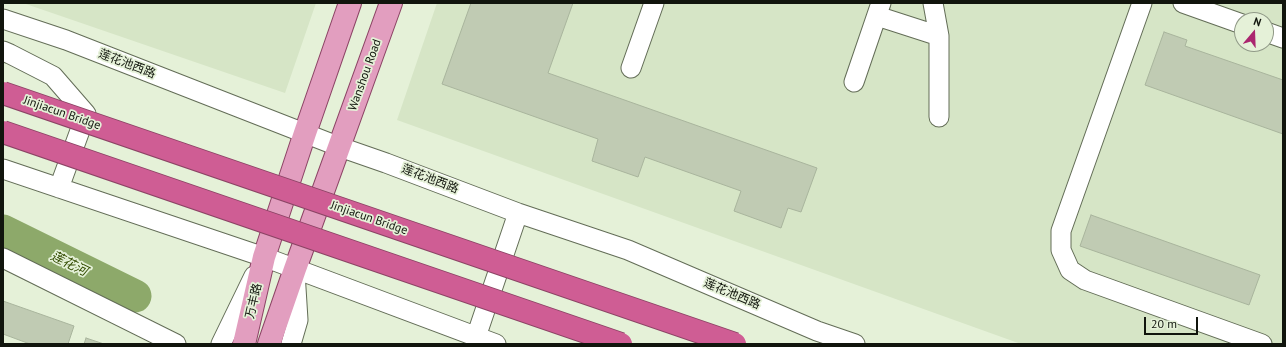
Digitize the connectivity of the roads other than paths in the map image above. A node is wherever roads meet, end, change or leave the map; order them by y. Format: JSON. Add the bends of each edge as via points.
{"nodes":[{"id":1,"x":350,"y":3,"type":"edge"},
{"id":2,"x":390,"y":3,"type":"edge"},
{"id":3,"x":654,"y":3,"type":"edge"},
{"id":4,"x":933,"y":3,"type":"edge"},
{"id":5,"x":1142,"y":3,"type":"edge"},
{"id":6,"x":1183,"y":3,"type":"edge"},
{"id":7,"x":879,"y":9,"type":"edge"},
{"id":8,"x":3,"y":19,"type":"edge"},
{"id":9,"x":1234,"y":21,"type":"edge"},
{"id":10,"x":939,"y":36,"type":"junction"},
{"id":11,"x":3,"y":51,"type":"edge"},
{"id":12,"x":631,"y":68,"type":"dead end"},
{"id":13,"x":854,"y":82,"type":"dead end"},
{"id":14,"x":3,"y":93,"type":"edge"},
{"id":15,"x":939,"y":117,"type":"dead end"},
{"id":16,"x":3,"y":132,"type":"edge"},
{"id":17,"x":305,"y":133,"type":"junction"},
{"id":18,"x":340,"y":147,"type":"junction"},
{"id":19,"x":3,"y":169,"type":"edge"},
{"id":20,"x":59,"y":188,"type":"junction"},
{"id":21,"x":518,"y":213,"type":"junction"},
{"id":22,"x":264,"y":257,"type":"junction"},
{"id":23,"x":3,"y":258,"type":"edge"},
{"id":24,"x":295,"y":269,"type":"junction"},
{"id":25,"x":476,"y":337,"type":"junction"},
{"id":26,"x":176,"y":344,"type":"edge"},
{"id":27,"x":221,"y":344,"type":"edge"},
{"id":28,"x":244,"y":344,"type":"edge"},
{"id":29,"x":269,"y":344,"type":"edge"},
{"id":30,"x":291,"y":344,"type":"edge"},
{"id":31,"x":496,"y":344,"type":"edge"},
{"id":32,"x":621,"y":344,"type":"edge"},
{"id":33,"x":735,"y":344,"type":"edge"},
{"id":34,"x":855,"y":344,"type":"edge"},
{"id":35,"x":1262,"y":344,"type":"edge"}],
"edges":[{"from":1,"to":17,"type":"main road"},
{"from":2,"to":18,"type":"main road","name":"Wanshou Road"},
{"from":3,"to":12,"type":"street"},
{"from":4,"to":10,"type":"street"},
{"from":5,"to":35,"type":"street","via":[[1061,231],[1061,250],[1070,270],[1085,280]]},
{"from":6,"to":9,"type":"street"},
{"from":7,"to":10,"type":"street"},
{"from":7,"to":13,"type":"street"},
{"from":8,"to":17,"type":"street","name":"莲花池西路","via":[[66,40]]},
{"from":10,"to":15,"type":"street"},
{"from":11,"to":20,"type":"street","via":[[53,76],[86,114]]},
{"from":14,"to":33,"type":"highway","name":"Jinjiacun Bridge","bridge":true},
{"from":16,"to":32,"type":"highway","bridge":true},
{"from":17,"to":18,"type":"street","name":"莲花池西路"},
{"from":17,"to":22,"type":"main road","name":"万丰路"},
{"from":18,"to":21,"type":"street","name":"莲花池西路"},
{"from":18,"to":24,"type":"main road","name":"Wanshou Road"},
{"from":19,"to":20,"type":"street"},
{"from":20,"to":22,"type":"street"},
{"from":21,"to":25,"type":"street"},
{"from":21,"to":34,"type":"street","name":"莲花池西路","via":[[628,250]]},
{"from":22,"to":24,"type":"street"},
{"from":22,"to":27,"type":"street"},
{"from":22,"to":28,"type":"main road","name":"万丰路"},
{"from":23,"to":26,"type":"street"},
{"from":24,"to":25,"type":"street"},
{"from":24,"to":29,"type":"main road"},
{"from":24,"to":30,"type":"street","via":[[298,320]]},
{"from":25,"to":31,"type":"street"}]}
